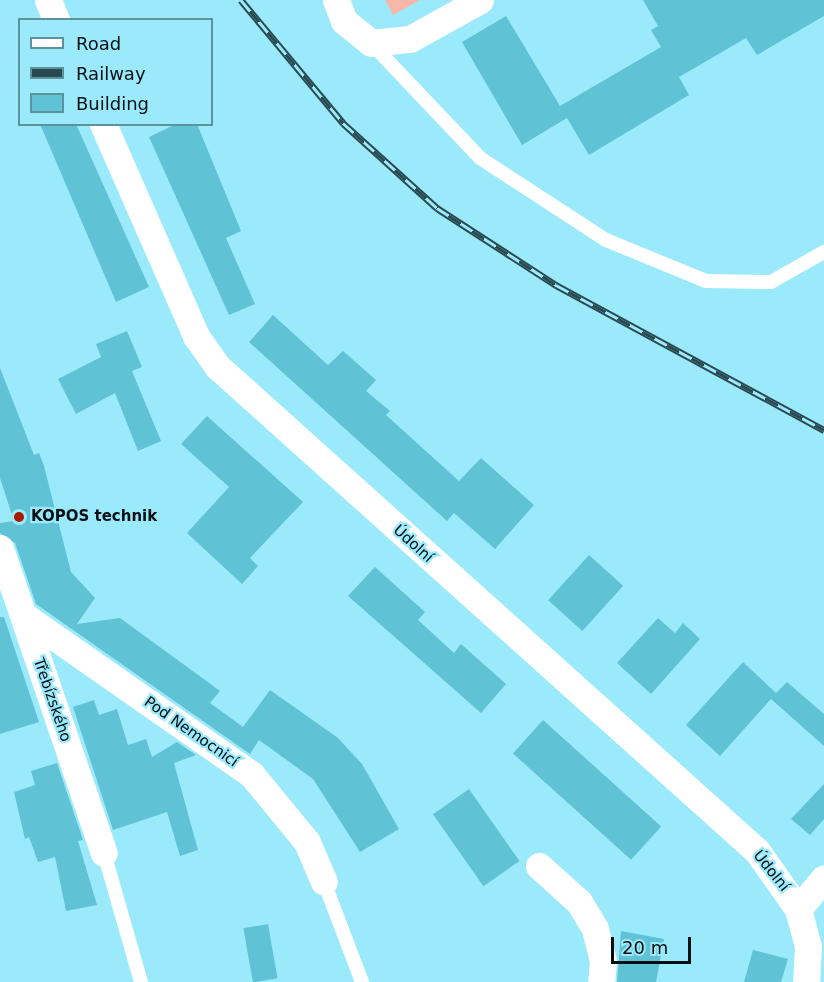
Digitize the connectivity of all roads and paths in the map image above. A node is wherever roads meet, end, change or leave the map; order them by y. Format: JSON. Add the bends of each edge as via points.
{"nodes":[{"id":1,"x":48,"y":0,"type":"edge"},
{"id":2,"x":336,"y":0,"type":"edge"},
{"id":3,"x":480,"y":0,"type":"edge"},
{"id":4,"x":55,"y":18,"type":"edge"},
{"id":5,"x":372,"y":43,"type":"junction"},
{"id":6,"x":104,"y":126,"type":"edge"},
{"id":7,"x":824,"y":252,"type":"edge"},
{"id":8,"x":0,"y":548,"type":"edge"},
{"id":9,"x":23,"y":615,"type":"junction"},
{"id":10,"x":104,"y":853,"type":"joint"},
{"id":11,"x":539,"y":866,"type":"dead end"},
{"id":12,"x":824,"y":878,"type":"edge"},
{"id":13,"x":324,"y":882,"type":"joint"},
{"id":14,"x":798,"y":909,"type":"junction"},
{"id":15,"x":141,"y":982,"type":"edge"},
{"id":16,"x":362,"y":982,"type":"edge"},
{"id":17,"x":601,"y":982,"type":"edge"},
{"id":18,"x":806,"y":982,"type":"edge"}],
"edges":[{"from":1,"to":4,"type":"street"},
{"from":2,"to":5,"type":"street","via":[[344,21]]},
{"from":3,"to":5,"type":"street","via":[[410,39]]},
{"from":5,"to":7,"type":"lane","via":[[480,158],[606,240],[706,281],[771,282]]},
{"from":6,"to":14,"type":"street","name":"Údolní","via":[[196,336],[218,367],[757,851]]},
{"from":8,"to":9,"type":"street","name":"Třebízského"},
{"from":9,"to":10,"type":"street","name":"Třebízského"},
{"from":9,"to":13,"type":"street","name":"Pod Nemocnicí","via":[[252,775],[307,842]]},
{"from":10,"to":15,"type":"lane"},
{"from":11,"to":17,"type":"street","via":[[579,902],[595,929],[603,961]]},
{"from":12,"to":14,"type":"street"},
{"from":13,"to":16,"type":"lane"},
{"from":14,"to":18,"type":"street","via":[[808,947]]}]}
